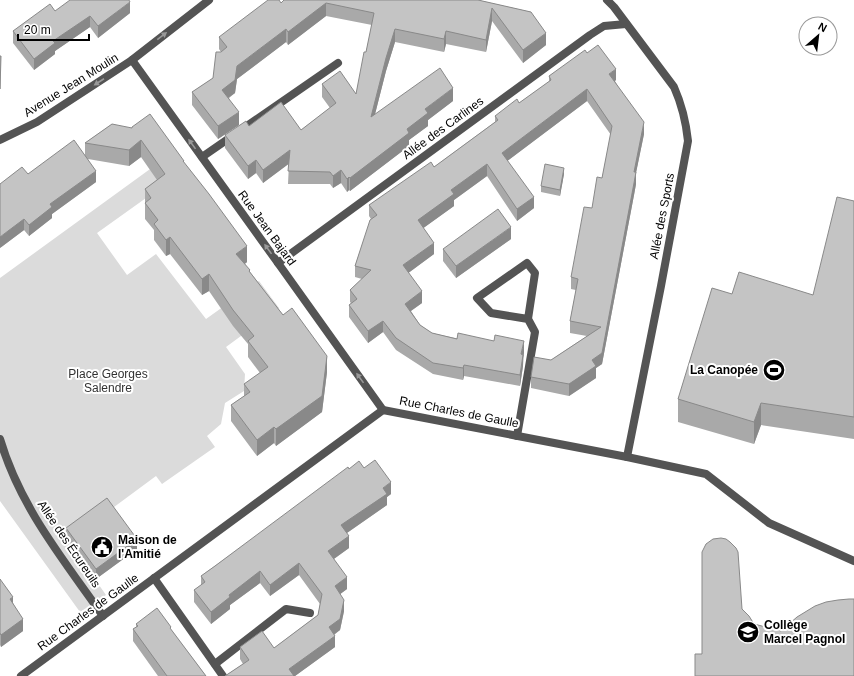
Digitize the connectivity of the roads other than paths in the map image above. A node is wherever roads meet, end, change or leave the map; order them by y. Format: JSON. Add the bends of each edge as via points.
{"nodes":[{"id":1,"x":209,"y":0,"type":"edge"},
{"id":2,"x":608,"y":0,"type":"edge"},
{"id":3,"x":626,"y":24,"type":"junction"},
{"id":4,"x":132,"y":60,"type":"junction"},
{"id":5,"x":338,"y":63,"type":"dead end"},
{"id":6,"x":0,"y":140,"type":"edge"},
{"id":7,"x":202,"y":158,"type":"junction"},
{"id":8,"x":278,"y":263,"type":"junction"},
{"id":9,"x":528,"y":319,"type":"junction"},
{"id":10,"x":383,"y":410,"type":"junction"},
{"id":11,"x":517,"y":436,"type":"junction"},
{"id":12,"x":0,"y":439,"type":"edge"},
{"id":13,"x":627,"y":457,"type":"junction"},
{"id":14,"x":854,"y":561,"type":"edge"},
{"id":15,"x":154,"y":578,"type":"junction"},
{"id":16,"x":310,"y":613,"type":"dead end"},
{"id":17,"x":103,"y":616,"type":"junction"},
{"id":18,"x":215,"y":664,"type":"junction"},
{"id":19,"x":21,"y":676,"type":"edge"},
{"id":20,"x":223,"y":676,"type":"edge"}],
"edges":[{"from":4,"to":1,"type":"street","name":"Avenue Jean Moulin","one_way":true},
{"from":2,"to":3,"type":"street","name":"Allée des Sports"},
{"from":3,"to":8,"type":"street","name":"Allée des Carlines","via":[[604,26],[590,35]]},
{"from":3,"to":13,"type":"street","name":"Allée des Sports","via":[[674,88],[684,113],[688,142]]},
{"from":4,"to":6,"type":"street","name":"Avenue Jean Moulin","one_way":true,"via":[[37,122]]},
{"from":7,"to":4,"type":"street","name":"Rue Jean Bajard","one_way":true},
{"from":5,"to":7,"type":"street"},
{"from":8,"to":7,"type":"street","name":"Rue Jean Bajard","one_way":true},
{"from":10,"to":8,"type":"street","name":"Rue Jean Bajard","one_way":true},
{"from":9,"to":9,"type":"street","via":[[535,273],[528,263],[477,298],[491,313]]},
{"from":9,"to":11,"type":"street","via":[[535,332]]},
{"from":10,"to":11,"type":"street","name":"Rue Charles de Gaulle"},
{"from":10,"to":15,"type":"street","name":"Rue Charles de Gaulle"},
{"from":11,"to":13,"type":"street","name":"Rue Charles de Gaulle"},
{"from":12,"to":17,"type":"street","name":"Allée des Écureuils","via":[[13,475],[33,515]]},
{"from":13,"to":14,"type":"street","name":"Rue Charles de Gaulle","via":[[706,474],[769,523]]},
{"from":15,"to":17,"type":"street","name":"Rue Charles de Gaulle"},
{"from":15,"to":18,"type":"street"},
{"from":16,"to":18,"type":"street","via":[[286,609]]},
{"from":17,"to":19,"type":"street","name":"Rue Charles de Gaulle"},
{"from":18,"to":20,"type":"street"}]}
